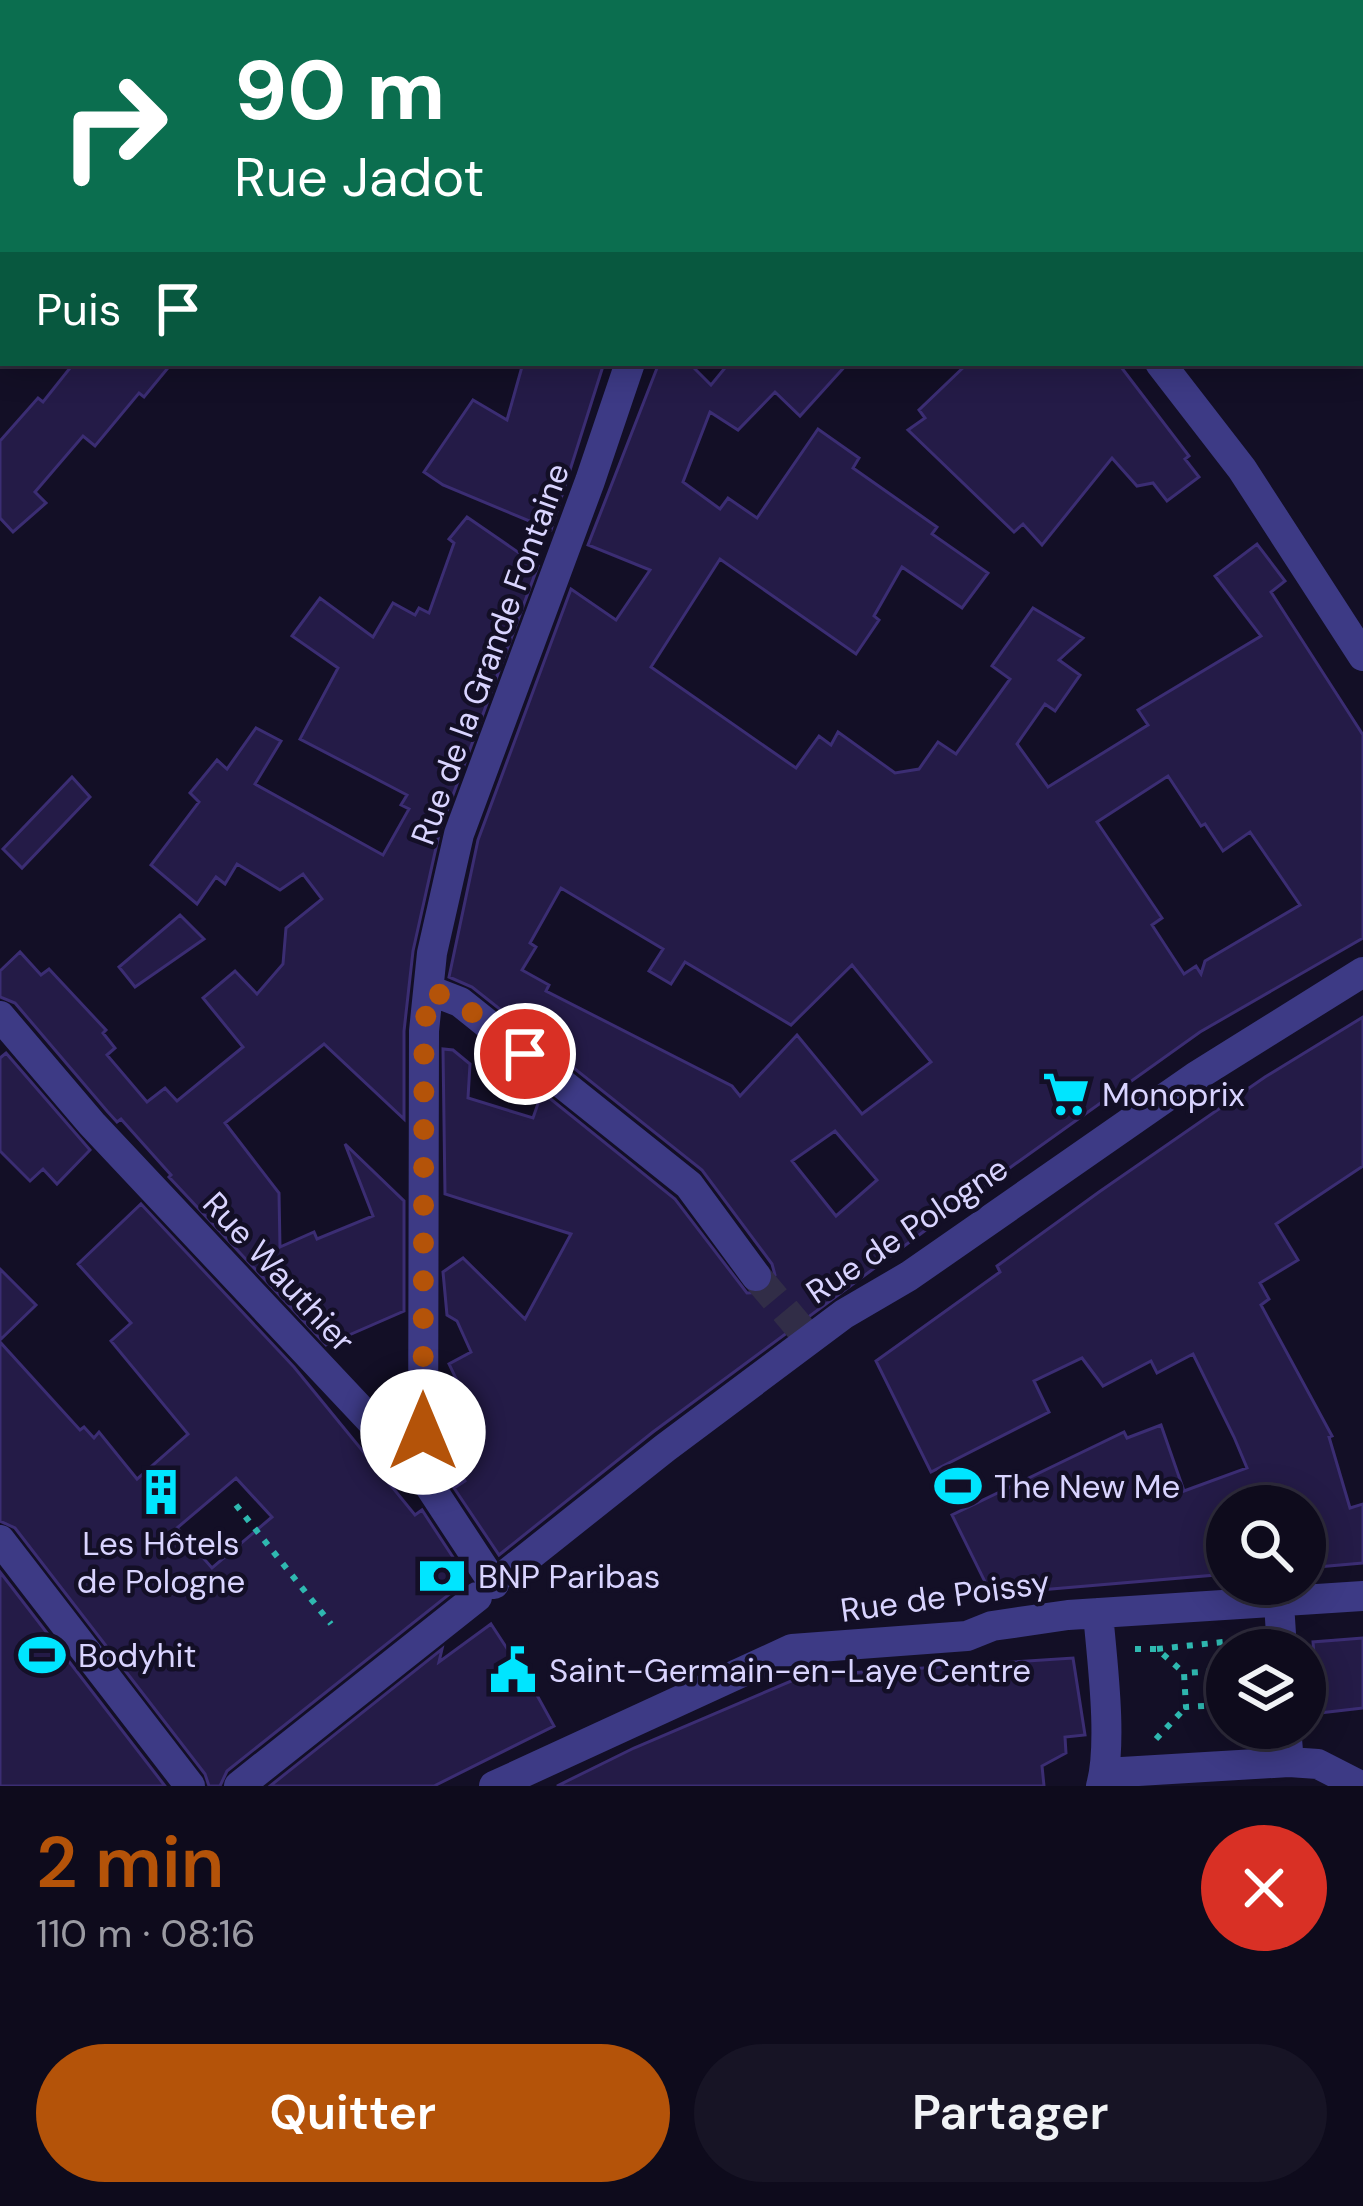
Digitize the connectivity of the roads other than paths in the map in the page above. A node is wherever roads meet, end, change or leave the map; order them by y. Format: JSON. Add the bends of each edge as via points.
{"nodes":[{"id":1,"x":629,"y":366,"type":"edge"},
{"id":2,"x":1162,"y":366,"type":"edge"},
{"id":3,"x":1363,"y":656,"type":"edge"},
{"id":4,"x":1363,"y":972,"type":"edge"},
{"id":5,"x":429,"y":990,"type":"junction"},
{"id":6,"x":0,"y":1016,"type":"edge"},
{"id":7,"x":756,"y":1276,"type":"tunnel mouth"},
{"id":8,"x":423,"y":1476,"type":"junction"},
{"id":9,"x":0,"y":1540,"type":"edge"},
{"id":10,"x":493,"y":1585,"type":"junction"},
{"id":11,"x":1363,"y":1596,"type":"edge"},
{"id":12,"x":1326,"y":1599,"type":"edge"},
{"id":13,"x":1243,"y":1605,"type":"edge"},
{"id":14,"x":1098,"y":1613,"type":"junction"},
{"id":15,"x":1288,"y":1749,"type":"edge"},
{"id":16,"x":1289,"y":1762,"type":"junction"},
{"id":17,"x":548,"y":1774,"type":"edge"},
{"id":18,"x":1103,"y":1779,"type":"edge"},
{"id":19,"x":190,"y":1786,"type":"edge"},
{"id":20,"x":239,"y":1786,"type":"edge"},
{"id":21,"x":494,"y":1786,"type":"edge"},
{"id":22,"x":1361,"y":1786,"type":"edge"}],
"edges":[{"from":1,"to":5,"type":"street","name":"Rue de la Grande Fontaine","via":[[458,833]]},
{"from":2,"to":3,"type":"street","via":[[1242,469]]},
{"from":4,"to":10,"type":"street","name":"Rue de Pologne","via":[[844,1314]]},
{"from":5,"to":7,"type":"street","via":[[460,1003],[689,1185]]},
{"from":5,"to":8,"type":"street","name":"Rue de la Grande Fontaine"},
{"from":6,"to":8,"type":"street","name":"Rue Wauthier"},
{"from":8,"to":10,"type":"street","name":"Rue Wauthier"},
{"from":9,"to":19,"type":"street"},
{"from":10,"to":20,"type":"street","name":"Rue de Pologne","via":[[366,1669]]},
{"from":11,"to":12,"type":"street","name":"Rue de Poissy"},
{"from":13,"to":14,"type":"street","name":"Rue de Poissy"},
{"from":14,"to":17,"type":"street","name":"Rue de Poissy","via":[[967,1636],[791,1649]]},
{"from":14,"to":18,"type":"street"},
{"from":15,"to":16,"type":"street"},
{"from":16,"to":18,"type":"street"},
{"from":16,"to":22,"type":"street","via":[[1318,1764]]},
{"from":17,"to":21,"type":"street","name":"Rue de Poissy"}]}
